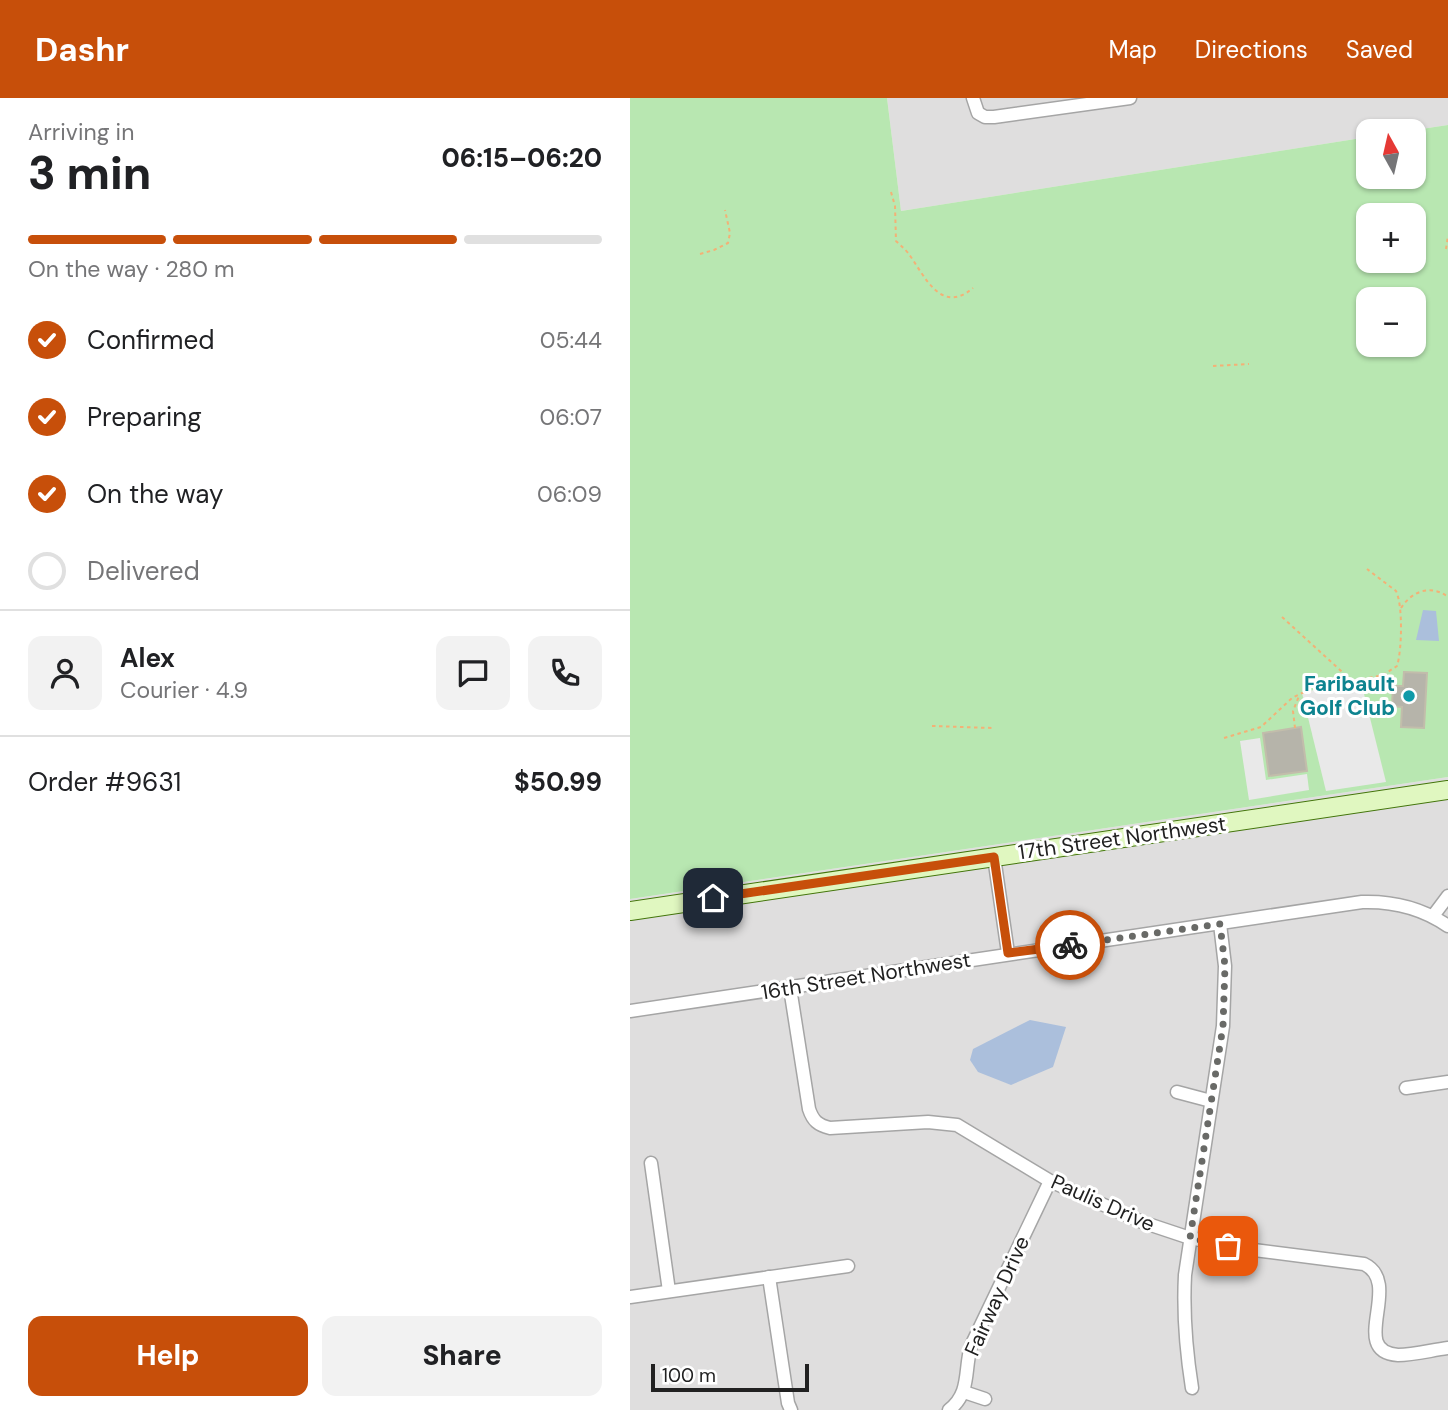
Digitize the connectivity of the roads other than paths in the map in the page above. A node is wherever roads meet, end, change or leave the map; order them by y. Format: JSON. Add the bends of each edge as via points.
{"nodes":[{"id":1,"x":973,"y":98,"type":"edge"},
{"id":2,"x":1130,"y":98,"type":"edge"},
{"id":3,"x":1448,"y":790,"type":"edge"},
{"id":4,"x":994,"y":857,"type":"junction"},
{"id":5,"x":1448,"y":896,"type":"edge"},
{"id":6,"x":630,"y":911,"type":"edge"},
{"id":7,"x":1433,"y":916,"type":"junction"},
{"id":8,"x":1220,"y":924,"type":"junction"},
{"id":9,"x":1448,"y":926,"type":"edge"},
{"id":10,"x":1008,"y":953,"type":"junction"},
{"id":11,"x":790,"y":988,"type":"junction"},
{"id":12,"x":630,"y":1012,"type":"edge"},
{"id":13,"x":1448,"y":1082,"type":"edge"},
{"id":14,"x":1406,"y":1088,"type":"dead end"},
{"id":15,"x":1177,"y":1092,"type":"dead end"},
{"id":16,"x":1211,"y":1101,"type":"junction"},
{"id":17,"x":651,"y":1163,"type":"dead end"},
{"id":18,"x":1050,"y":1181,"type":"junction"},
{"id":19,"x":1190,"y":1238,"type":"junction"},
{"id":20,"x":848,"y":1265,"type":"dead end"},
{"id":21,"x":769,"y":1277,"type":"junction"},
{"id":22,"x":669,"y":1291,"type":"junction"},
{"id":23,"x":630,"y":1297,"type":"edge"},
{"id":24,"x":1448,"y":1348,"type":"edge"},
{"id":25,"x":1192,"y":1388,"type":"dead end"},
{"id":26,"x":964,"y":1392,"type":"junction"},
{"id":27,"x":985,"y":1399,"type":"dead end"},
{"id":28,"x":791,"y":1410,"type":"edge"},
{"id":29,"x":949,"y":1410,"type":"edge"}],
"edges":[{"from":1,"to":2,"type":"street","via":[[978,113],[994,117]]},
{"from":3,"to":4,"type":"street","name":"17th Street Northwest"},
{"from":4,"to":6,"type":"street","name":"17th Street Northwest"},
{"from":4,"to":10,"type":"street"},
{"from":5,"to":7,"type":"street"},
{"from":7,"to":8,"type":"street","name":"16th Street Northwest","via":[[1373,902]]},
{"from":7,"to":9,"type":"street","name":"16th Street Northwest"},
{"from":8,"to":10,"type":"street","name":"16th Street Northwest"},
{"from":8,"to":16,"type":"street","via":[[1225,999]]},
{"from":10,"to":11,"type":"street","name":"16th Street Northwest"},
{"from":11,"to":12,"type":"street","name":"16th Street Northwest"},
{"from":11,"to":18,"type":"street","name":"Paulis Drive","via":[[810,1110],[817,1124],[830,1128],[928,1122],[957,1125]]},
{"from":13,"to":14,"type":"street"},
{"from":15,"to":16,"type":"street"},
{"from":16,"to":19,"type":"street"},
{"from":17,"to":22,"type":"street"},
{"from":18,"to":19,"type":"street","name":"Paulis Drive"},
{"from":18,"to":26,"type":"street","name":"Fairway Drive","via":[[971,1346]]},
{"from":19,"to":24,"type":"street","name":"Paulis Drive","via":[[1368,1265],[1379,1279],[1374,1333],[1382,1349],[1400,1355]]},
{"from":19,"to":25,"type":"street","via":[[1183,1312]]},
{"from":20,"to":21,"type":"street"},
{"from":21,"to":22,"type":"street"},
{"from":21,"to":28,"type":"street"},
{"from":22,"to":23,"type":"street"},
{"from":26,"to":27,"type":"street"},
{"from":26,"to":29,"type":"street"}]}
